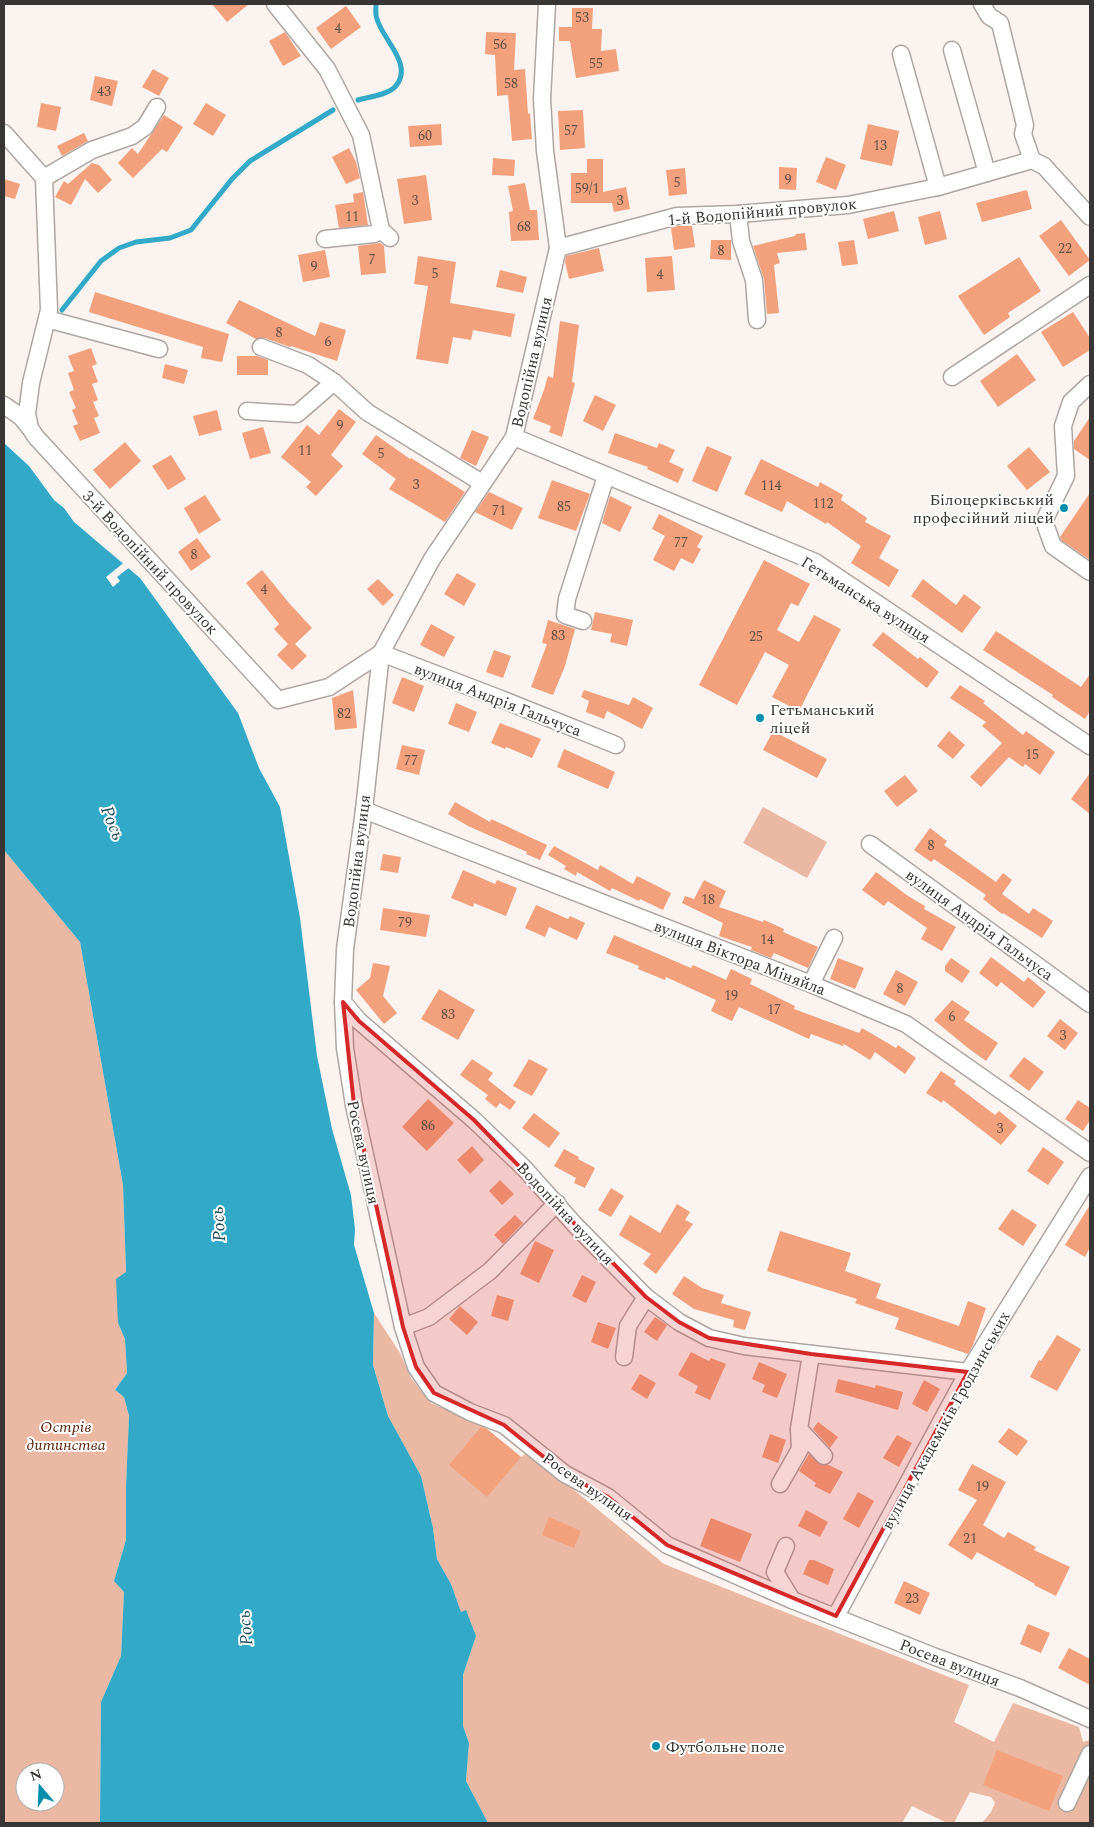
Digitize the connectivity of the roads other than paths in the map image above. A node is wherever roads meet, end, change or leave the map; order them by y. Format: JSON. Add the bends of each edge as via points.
{"nodes":[{"id":1,"x":275,"y":4,"type":"edge"},
{"id":2,"x":547,"y":4,"type":"edge"},
{"id":3,"x":982,"y":4,"type":"edge"},
{"id":4,"x":952,"y":50,"type":"dead end"},
{"id":5,"x":901,"y":54,"type":"dead end"},
{"id":6,"x":157,"y":107,"type":"dead end"},
{"id":7,"x":4,"y":133,"type":"edge"},
{"id":8,"x":1032,"y":160,"type":"junction"},
{"id":9,"x":987,"y":173,"type":"junction"},
{"id":10,"x":44,"y":178,"type":"junction"},
{"id":11,"x":938,"y":187,"type":"junction"},
{"id":12,"x":738,"y":214,"type":"junction"},
{"id":13,"x":1090,"y":217,"type":"edge"},
{"id":14,"x":325,"y":240,"type":"dead end"},
{"id":15,"x":558,"y":248,"type":"junction"},
{"id":16,"x":1090,"y":285,"type":"edge"},
{"id":17,"x":48,"y":315,"type":"junction"},
{"id":18,"x":757,"y":320,"type":"dead end"},
{"id":19,"x":261,"y":347,"type":"dead end"},
{"id":20,"x":159,"y":349,"type":"dead end"},
{"id":21,"x":952,"y":377,"type":"dead end"},
{"id":22,"x":334,"y":382,"type":"junction"},
{"id":23,"x":1090,"y":384,"type":"edge"},
{"id":24,"x":4,"y":404,"type":"edge"},
{"id":25,"x":247,"y":411,"type":"dead end"},
{"id":26,"x":30,"y":428,"type":"junction"},
{"id":27,"x":514,"y":437,"type":"junction"},
{"id":28,"x":606,"y":476,"type":"junction"},
{"id":29,"x":482,"y":483,"type":"junction"},
{"id":30,"x":1090,"y":572,"type":"edge"},
{"id":31,"x":583,"y":621,"type":"dead end"},
{"id":32,"x":381,"y":653,"type":"junction"},
{"id":33,"x":616,"y":745,"type":"dead end"},
{"id":34,"x":1090,"y":746,"type":"edge"},
{"id":35,"x":364,"y":810,"type":"junction"},
{"id":36,"x":870,"y":844,"type":"dead end"},
{"id":37,"x":834,"y":938,"type":"dead end"},
{"id":38,"x":811,"y":984,"type":"junction"},
{"id":39,"x":343,"y":1002,"type":"junction"},
{"id":40,"x":1090,"y":1004,"type":"edge"},
{"id":41,"x":1090,"y":1153,"type":"edge"},
{"id":42,"x":1090,"y":1176,"type":"edge"},
{"id":43,"x":557,"y":1203,"type":"junction"},
{"id":44,"x":646,"y":1297,"type":"junction"},
{"id":45,"x":403,"y":1327,"type":"junction"},
{"id":46,"x":811,"y":1354,"type":"junction"},
{"id":47,"x":624,"y":1358,"type":"dead end"},
{"id":48,"x":968,"y":1372,"type":"junction"},
{"id":49,"x":799,"y":1429,"type":"junction"},
{"id":50,"x":824,"y":1456,"type":"dead end"},
{"id":51,"x":780,"y":1484,"type":"dead end"},
{"id":52,"x":786,"y":1546,"type":"dead end"},
{"id":53,"x":792,"y":1600,"type":"junction"},
{"id":54,"x":836,"y":1616,"type":"junction"},
{"id":55,"x":1090,"y":1719,"type":"edge"},
{"id":56,"x":1090,"y":1754,"type":"edge"},
{"id":57,"x":1066,"y":1803,"type":"dead end"}],
"edges":[{"from":1,"to":14,"type":"street","via":[[328,69],[362,136],[385,234]]},
{"from":2,"to":15,"type":"street","name":"Водопійна вулиця","via":[[542,99],[545,151]]},
{"from":3,"to":8,"type":"street","via":[[989,16],[1000,23],[1025,126],[1023,134]]},
{"from":4,"to":9,"type":"street"},
{"from":5,"to":11,"type":"street"},
{"from":6,"to":10,"type":"street","via":[[144,127],[132,136],[92,150]]},
{"from":7,"to":10,"type":"street"},
{"from":8,"to":9,"type":"street","name":"1-й Водопійний провулок"},
{"from":8,"to":13,"type":"street","via":[[1044,166]]},
{"from":9,"to":11,"type":"street","name":"1-й Водопійний провулок"},
{"from":10,"to":17,"type":"street"},
{"from":11,"to":12,"type":"street","name":"1-й Водопійний провулок","via":[[848,205]]},
{"from":12,"to":15,"type":"street","name":"1-й Водопійний провулок","via":[[677,216]]},
{"from":12,"to":18,"type":"street","via":[[741,241],[754,280]]},
{"from":15,"to":27,"type":"street","name":"Водопійна вулиця"},
{"from":16,"to":21,"type":"street"},
{"from":17,"to":20,"type":"street"},
{"from":17,"to":26,"type":"street","via":[[31,383],[27,414]]},
{"from":19,"to":22,"type":"street","via":[[308,365]]},
{"from":22,"to":25,"type":"street","via":[[297,414]]},
{"from":22,"to":29,"type":"street","via":[[367,412]]},
{"from":23,"to":30,"type":"street","via":[[1071,402],[1063,426],[1066,476],[1044,521],[1053,546]]},
{"from":24,"to":26,"type":"street"},
{"from":26,"to":32,"type":"street","name":"3-й Водопійний провулок","via":[[278,700],[329,687]]},
{"from":27,"to":28,"type":"street","name":"Гетьманська вулиця"},
{"from":27,"to":29,"type":"street","name":"Водопійна вулиця"},
{"from":28,"to":31,"type":"street","via":[[567,599],[565,615]]},
{"from":28,"to":34,"type":"street","name":"Гетьманська вулиця","via":[[815,562]]},
{"from":29,"to":32,"type":"street","name":"Водопійна вулиця","via":[[432,559]]},
{"from":32,"to":33,"type":"street","name":"вулиця Андрія Гальчуса"},
{"from":32,"to":35,"type":"street","name":"Водопійна вулиця"},
{"from":35,"to":38,"type":"street","name":"вулиця Віктора Міняйла"},
{"from":35,"to":39,"type":"street","name":"Водопійна вулиця","via":[[345,948]]},
{"from":36,"to":40,"type":"street","name":"вулиця Андрія Гальчуса"},
{"from":37,"to":38,"type":"street"},
{"from":38,"to":41,"type":"street","name":"вулиця Віктора Міняйла","via":[[906,1024]]},
{"from":39,"to":43,"type":"street","name":"Водопійна вулиця","via":[[359,1021],[474,1120]]},
{"from":39,"to":45,"type":"street","name":"Росева вулиця","via":[[345,1048],[354,1105]]},
{"from":42,"to":48,"type":"street","name":"вулиця Академіків Гродзинських"},
{"from":43,"to":44,"type":"street","name":"Водопійна вулиця"},
{"from":43,"to":45,"type":"street","via":[[490,1271],[429,1316]]},
{"from":44,"to":46,"type":"street","name":"Водопійна вулиця","via":[[679,1322],[709,1338]]},
{"from":44,"to":47,"type":"street","via":[[628,1326]]},
{"from":45,"to":53,"type":"street","name":"Росева вулиця","via":[[416,1367],[434,1393],[470,1412],[504,1424],[565,1474],[608,1497],[667,1545]]},
{"from":46,"to":48,"type":"street","name":"Водопійна вулиця"},
{"from":46,"to":49,"type":"street"},
{"from":48,"to":54,"type":"street","name":"вулиця Академіків Гродзинських"},
{"from":49,"to":50,"type":"street"},
{"from":49,"to":51,"type":"street","via":[[800,1449]]},
{"from":52,"to":53,"type":"street","via":[[775,1572]]},
{"from":53,"to":54,"type":"street","name":"Росева вулиця"},
{"from":54,"to":55,"type":"street","name":"Росева вулиця"},
{"from":56,"to":57,"type":"street"}]}
